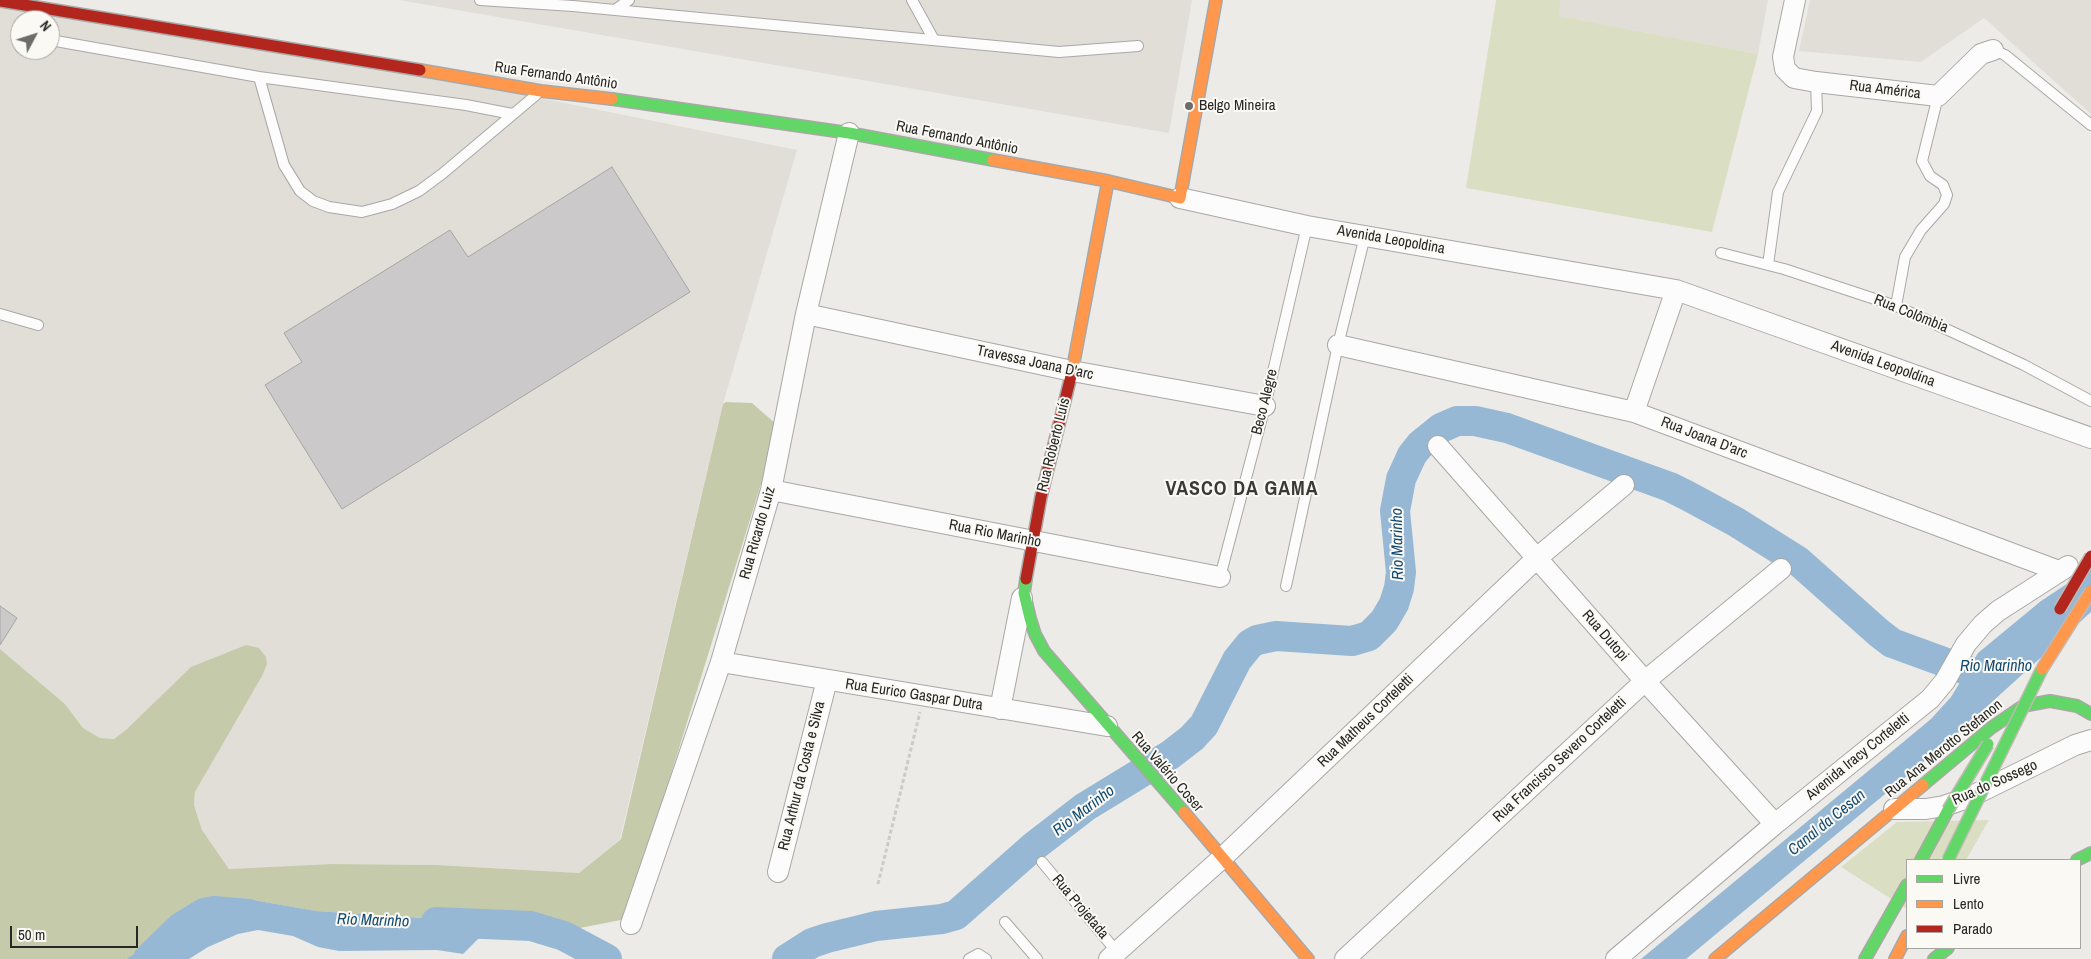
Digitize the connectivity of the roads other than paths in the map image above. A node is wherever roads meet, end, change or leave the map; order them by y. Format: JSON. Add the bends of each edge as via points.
{"nodes":[{"id":1,"x":480,"y":0,"type":"edge"},
{"id":2,"x":629,"y":0,"type":"edge"},
{"id":3,"x":912,"y":0,"type":"edge"},
{"id":4,"x":1216,"y":0,"type":"edge"},
{"id":5,"x":1795,"y":0,"type":"edge"},
{"id":6,"x":0,"y":1,"type":"edge"},
{"id":7,"x":615,"y":10,"type":"junction"},
{"id":8,"x":934,"y":40,"type":"junction"},
{"id":9,"x":60,"y":42,"type":"edge"},
{"id":10,"x":1138,"y":46,"type":"dead end"},
{"id":11,"x":1993,"y":50,"type":"joint"},
{"id":12,"x":259,"y":77,"type":"junction"},
{"id":13,"x":1816,"y":82,"type":"junction"},
{"id":14,"x":541,"y":92,"type":"junction"},
{"id":15,"x":1938,"y":96,"type":"junction"},
{"id":16,"x":512,"y":114,"type":"junction"},
{"id":17,"x":2091,"y":125,"type":"edge"},
{"id":18,"x":849,"y":133,"type":"junction"},
{"id":19,"x":1108,"y":181,"type":"junction"},
{"id":20,"x":1180,"y":198,"type":"junction"},
{"id":21,"x":1307,"y":226,"type":"junction"},
{"id":22,"x":1365,"y":236,"type":"junction"},
{"id":23,"x":1721,"y":254,"type":"dead end"},
{"id":24,"x":1768,"y":266,"type":"junction"},
{"id":25,"x":1676,"y":290,"type":"junction"},
{"id":26,"x":1896,"y":306,"type":"junction"},
{"id":27,"x":0,"y":314,"type":"edge"},
{"id":28,"x":806,"y":314,"type":"junction"},
{"id":29,"x":38,"y":325,"type":"dead end"},
{"id":30,"x":1338,"y":344,"type":"junction"},
{"id":31,"x":1072,"y":371,"type":"junction"},
{"id":32,"x":2091,"y":401,"type":"edge"},
{"id":33,"x":1265,"y":406,"type":"junction"},
{"id":34,"x":1634,"y":412,"type":"junction"},
{"id":35,"x":2091,"y":438,"type":"edge"},
{"id":36,"x":1438,"y":446,"type":"dead end"},
{"id":37,"x":1624,"y":485,"type":"dead end"},
{"id":38,"x":771,"y":490,"type":"junction"},
{"id":39,"x":1033,"y":542,"type":"junction"},
{"id":40,"x":2091,"y":550,"type":"edge"},
{"id":41,"x":2091,"y":556,"type":"edge"},
{"id":42,"x":1537,"y":558,"type":"junction"},
{"id":43,"x":1781,"y":569,"type":"dead end"},
{"id":44,"x":2059,"y":571,"type":"junction"},
{"id":45,"x":1220,"y":577,"type":"joint"},
{"id":46,"x":1286,"y":586,"type":"dead end"},
{"id":47,"x":2091,"y":591,"type":"edge"},
{"id":48,"x":1024,"y":593,"type":"junction"},
{"id":49,"x":2054,"y":621,"type":"dead end"},
{"id":50,"x":722,"y":662,"type":"junction"},
{"id":51,"x":827,"y":680,"type":"junction"},
{"id":52,"x":1645,"y":681,"type":"junction"},
{"id":53,"x":2010,"y":703,"type":"dead end"},
{"id":54,"x":1000,"y":709,"type":"junction"},
{"id":55,"x":2091,"y":714,"type":"edge"},
{"id":56,"x":1107,"y":726,"type":"junction"},
{"id":57,"x":2091,"y":740,"type":"edge"},
{"id":58,"x":1894,"y":809,"type":"junction"},
{"id":59,"x":1775,"y":824,"type":"junction"},
{"id":60,"x":2091,"y":851,"type":"edge"},
{"id":61,"x":1222,"y":858,"type":"junction"},
{"id":62,"x":1922,"y":859,"type":"edge"},
{"id":63,"x":1948,"y":859,"type":"edge"},
{"id":64,"x":2079,"y":859,"type":"edge"},
{"id":65,"x":1042,"y":862,"type":"dead end"},
{"id":66,"x":778,"y":872,"type":"dead end"},
{"id":67,"x":1906,"y":887,"type":"edge"},
{"id":68,"x":1006,"y":922,"type":"dead end"},
{"id":69,"x":631,"y":924,"type":"dead end"},
{"id":70,"x":1906,"y":938,"type":"edge"},
{"id":71,"x":1947,"y":949,"type":"edge"},
{"id":72,"x":1113,"y":956,"type":"edge"},
{"id":73,"x":969,"y":959,"type":"edge"},
{"id":74,"x":986,"y":959,"type":"edge"},
{"id":75,"x":1037,"y":959,"type":"edge"},
{"id":76,"x":1308,"y":959,"type":"edge"},
{"id":77,"x":1345,"y":959,"type":"edge"},
{"id":78,"x":1616,"y":959,"type":"edge"},
{"id":79,"x":1715,"y":959,"type":"edge"},
{"id":80,"x":1865,"y":959,"type":"edge"},
{"id":81,"x":1895,"y":959,"type":"edge"},
{"id":82,"x":1934,"y":959,"type":"edge"}],
"edges":[{"from":1,"to":7,"type":"lane"},
{"from":2,"to":7,"type":"lane"},
{"from":3,"to":8,"type":"lane"},
{"from":4,"to":20,"type":"street"},
{"from":5,"to":13,"type":"street","name":"Rua América","via":[[1783,57],[1785,69],[1794,78]]},
{"from":6,"to":14,"type":"street","name":"Rua Fernando Antônio"},
{"from":7,"to":8,"type":"lane"},
{"from":8,"to":10,"type":"lane","via":[[1059,52]]},
{"from":9,"to":12,"type":"lane"},
{"from":11,"to":15,"type":"street","name":"Rua América","via":[[1981,54]]},
{"from":11,"to":17,"type":"lane","name":"Rua América","via":[[2005,56]]},
{"from":12,"to":16,"type":"lane"},
{"from":12,"to":16,"type":"lane","via":[[284,164],[300,191],[329,207],[362,212],[392,204],[419,191]]},
{"from":13,"to":15,"type":"street","name":"Rua América"},
{"from":13,"to":24,"type":"lane","via":[[1817,111],[1778,192]]},
{"from":14,"to":16,"type":"lane"},
{"from":14,"to":18,"type":"street","name":"Rua Fernando Antônio"},
{"from":15,"to":26,"type":"lane","via":[[1922,162],[1930,176],[1943,185],[1947,195],[1944,204],[1921,230],[1905,257]]},
{"from":18,"to":19,"type":"street","name":"Rua Fernando Antônio"},
{"from":18,"to":28,"type":"street","name":"Rua Ricardo Luiz"},
{"from":19,"to":20,"type":"street","name":"Avenida Leopoldina"},
{"from":19,"to":31,"type":"street","name":"Rua Roberto Luís"},
{"from":20,"to":21,"type":"street","name":"Avenida Leopoldina"},
{"from":21,"to":22,"type":"street","name":"Avenida Leopoldina"},
{"from":21,"to":33,"type":"lane","name":"Beco Alegre"},
{"from":22,"to":25,"type":"street","name":"Avenida Leopoldina"},
{"from":22,"to":30,"type":"lane"},
{"from":23,"to":24,"type":"lane","name":"Rua Colômbia"},
{"from":24,"to":26,"type":"lane","name":"Rua Colômbia"},
{"from":25,"to":34,"type":"street"},
{"from":25,"to":35,"type":"street","name":"Avenida Leopoldina"},
{"from":26,"to":32,"type":"lane","name":"Rua Colômbia","via":[[2024,365]]},
{"from":27,"to":29,"type":"lane"},
{"from":28,"to":31,"type":"street","name":"Travessa Joana D'arc"},
{"from":28,"to":38,"type":"street","name":"Rua Ricardo Luiz"},
{"from":30,"to":34,"type":"street","name":"Rua Joana D'arc"},
{"from":30,"to":46,"type":"lane"},
{"from":31,"to":33,"type":"street","name":"Travessa Joana D'arc"},
{"from":31,"to":39,"type":"street","name":"Rua Roberto Luís"},
{"from":33,"to":45,"type":"lane","name":"Beco Alegre"},
{"from":34,"to":44,"type":"street","name":"Rua Joana D'arc"},
{"from":36,"to":42,"type":"street","name":"Rua Dutopi"},
{"from":37,"to":42,"type":"street","name":"Rua Matheus Corteletti"},
{"from":38,"to":39,"type":"street","name":"Rua Rio Marinho"},
{"from":38,"to":50,"type":"street","name":"Rua Ricardo Luiz"},
{"from":39,"to":45,"type":"street","name":"Rua Rio Marinho"},
{"from":39,"to":48,"type":"street","name":"Rua Roberto Luís"},
{"from":40,"to":44,"type":"street","name":"Avenida Iracy Corteletti"},
{"from":41,"to":49,"type":"street","bridge":true},
{"from":42,"to":52,"type":"street","name":"Rua Dutopi"},
{"from":42,"to":61,"type":"street","name":"Rua Matheus Corteletti"},
{"from":43,"to":52,"type":"street","name":"Rua Francisco Severo Corteletti"},
{"from":44,"to":59,"type":"street","name":"Avenida Iracy Corteletti","via":[[1998,611],[1964,648],[1930,699]]},
{"from":47,"to":63,"type":"street","bridge":true,"via":[[2042,668]]},
{"from":48,"to":54,"type":"street","name":"Rua Roberto Luís"},
{"from":48,"to":56,"type":"street","name":"Rua Valério Coser","via":[[1035,634],[1044,650]]},
{"from":50,"to":51,"type":"street","name":"Rua Eurico Gaspar Dutra"},
{"from":50,"to":69,"type":"street","name":"Rua Ricardo Luiz"},
{"from":51,"to":54,"type":"street","name":"Rua Eurico Gaspar Dutra"},
{"from":51,"to":66,"type":"street","name":"Rua Arthur da Costa e Silva"},
{"from":52,"to":59,"type":"street","name":"Rua Dutopi"},
{"from":52,"to":77,"type":"street","name":"Rua Francisco Severo Corteletti"},
{"from":53,"to":62,"type":"street","bridge":true},
{"from":54,"to":56,"type":"street","name":"Rua Eurico Gaspar Dutra"},
{"from":55,"to":58,"type":"street","name":"Rua Ana Merotto Stefanon","via":[[2064,702],[2023,706],[1991,728]]},
{"from":56,"to":61,"type":"street","name":"Rua Valério Coser"},
{"from":57,"to":58,"type":"street","name":"Rua do Sossego","via":[[1970,797],[1926,809]]},
{"from":58,"to":79,"type":"street","name":"Rua Ana Merotto Stefanon"},
{"from":59,"to":78,"type":"street","name":"Avenida Iracy Corteletti"},
{"from":60,"to":64,"type":"street"},
{"from":61,"to":72,"type":"street","name":"Rua Matheus Corteletti"},
{"from":61,"to":76,"type":"street","name":"Rua Valério Coser"},
{"from":65,"to":72,"type":"lane","name":"Rua Projetada"},
{"from":67,"to":80,"type":"street"},
{"from":68,"to":75,"type":"lane"},
{"from":70,"to":81,"type":"street"},
{"from":71,"to":82,"type":"street"},
{"from":73,"to":74,"type":"lane","via":[[978,954]]}]}
